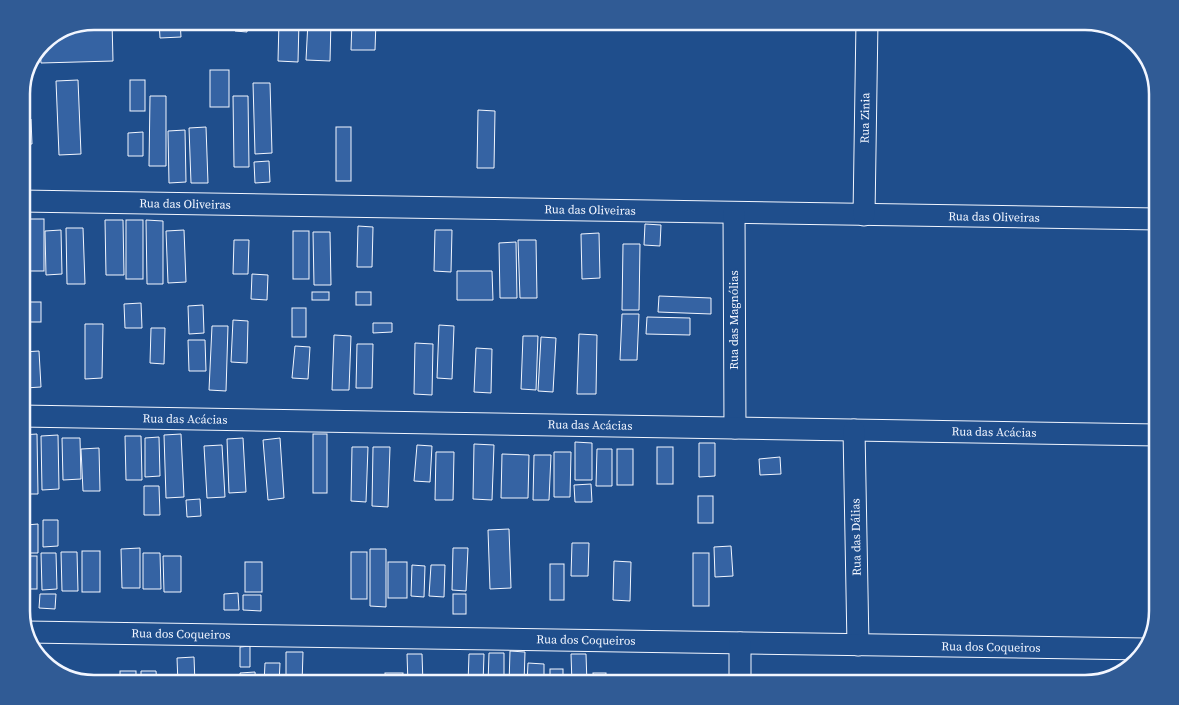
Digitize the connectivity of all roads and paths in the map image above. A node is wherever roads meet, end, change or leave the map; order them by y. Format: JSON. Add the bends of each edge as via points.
{"nodes":[{"id":1,"x":867,"y":30,"type":"edge"},
{"id":2,"x":30,"y":201,"type":"edge"},
{"id":3,"x":734,"y":213,"type":"junction"},
{"id":4,"x":864,"y":215,"type":"junction"},
{"id":5,"x":1149,"y":219,"type":"edge"},
{"id":6,"x":30,"y":416,"type":"edge"},
{"id":7,"x":735,"y":428,"type":"junction"},
{"id":8,"x":854,"y":430,"type":"junction"},
{"id":9,"x":1149,"y":435,"type":"edge"},
{"id":10,"x":34,"y":632,"type":"edge"},
{"id":11,"x":740,"y":643,"type":"junction"},
{"id":12,"x":858,"y":645,"type":"junction"},
{"id":13,"x":1137,"y":649,"type":"edge"},
{"id":14,"x":740,"y":675,"type":"edge"}],
"edges":[{"from":1,"to":4,"type":"street","name":"Rua Zinia"},
{"from":2,"to":3,"type":"street","name":"Rua das Oliveiras"},
{"from":3,"to":4,"type":"street","name":"Rua das Oliveiras"},
{"from":3,"to":7,"type":"street","name":"Rua das Magnólias"},
{"from":4,"to":5,"type":"street","name":"Rua das Oliveiras"},
{"from":6,"to":7,"type":"street","name":"Rua das Acácias"},
{"from":7,"to":8,"type":"street","name":"Rua das Acácias"},
{"from":8,"to":9,"type":"street","name":"Rua das Acácias"},
{"from":8,"to":12,"type":"street","name":"Rua das Dálias"},
{"from":10,"to":11,"type":"street","name":"Rua dos Coqueiros"},
{"from":11,"to":12,"type":"street","name":"Rua dos Coqueiros"},
{"from":11,"to":14,"type":"street"},
{"from":12,"to":13,"type":"street","name":"Rua dos Coqueiros"}]}
